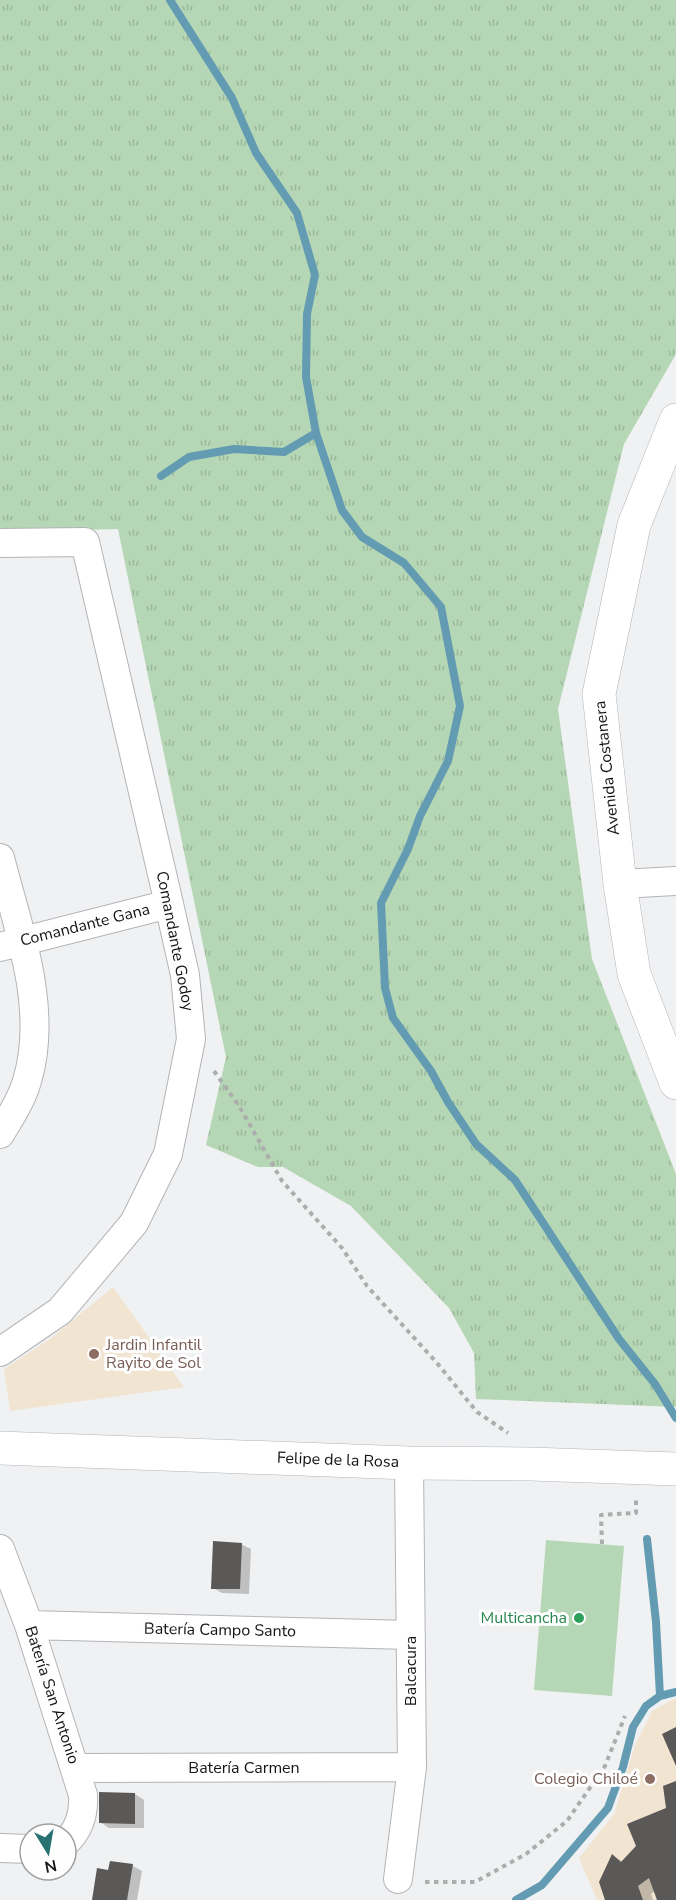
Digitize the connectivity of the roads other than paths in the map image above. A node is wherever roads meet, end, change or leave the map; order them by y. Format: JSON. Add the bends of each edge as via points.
{"nodes":[{"id":1,"x":676,"y":420,"type":"edge"},
{"id":2,"x":0,"y":543,"type":"edge"},
{"id":3,"x":0,"y":858,"type":"edge"},
{"id":4,"x":676,"y":880,"type":"edge"},
{"id":5,"x":620,"y":884,"type":"junction"},
{"id":6,"x":169,"y":904,"type":"junction"},
{"id":7,"x":11,"y":944,"type":"edge"},
{"id":8,"x":676,"y":1083,"type":"edge"},
{"id":9,"x":0,"y":1134,"type":"edge"},
{"id":10,"x":0,"y":1352,"type":"edge"},
{"id":11,"x":0,"y":1448,"type":"edge"},
{"id":12,"x":409,"y":1463,"type":"junction"},
{"id":13,"x":676,"y":1469,"type":"edge"},
{"id":14,"x":0,"y":1548,"type":"edge"},
{"id":15,"x":29,"y":1625,"type":"junction"},
{"id":16,"x":411,"y":1635,"type":"junction"},
{"id":17,"x":412,"y":1767,"type":"junction"},
{"id":18,"x":76,"y":1768,"type":"junction"},
{"id":19,"x":78,"y":1828,"type":"edge"},
{"id":20,"x":0,"y":1848,"type":"edge"},
{"id":21,"x":18,"y":1849,"type":"edge"},
{"id":22,"x":398,"y":1879,"type":"road end"}],
"edges":[{"from":1,"to":5,"type":"street","name":"Avenida Costanera","via":[[634,525],[599,693]]},
{"from":2,"to":6,"type":"street","name":"Comandante Godoy","via":[[85,542]]},
{"from":3,"to":7,"type":"street"},
{"from":4,"to":5,"type":"street"},
{"from":5,"to":8,"type":"street","name":"Avenida Costanera","via":[[634,974]]},
{"from":6,"to":7,"type":"street","name":"Comandante Gana"},
{"from":6,"to":10,"type":"street","name":"Comandante Godoy","via":[[185,975],[191,1039],[168,1154],[134,1223],[60,1311]]},
{"from":7,"to":9,"type":"street","via":[[32,989],[35,1037],[26,1083]]},
{"from":11,"to":12,"type":"street","name":"Felipe de la Rosa"},
{"from":12,"to":13,"type":"street","name":"Felipe de la Rosa"},
{"from":12,"to":16,"type":"street","name":"Balcacura"},
{"from":14,"to":15,"type":"street","name":"Batería San Antonio"},
{"from":15,"to":16,"type":"street","name":"Batería Campo Santo"},
{"from":15,"to":18,"type":"street","name":"Batería San Antonio"},
{"from":16,"to":17,"type":"street","name":"Balcacura"},
{"from":17,"to":18,"type":"street","name":"Batería Carmen"},
{"from":17,"to":22,"type":"street","name":"Balcacura"},
{"from":18,"to":19,"type":"street","name":"Batería San Antonio","via":[[84,1809]]},
{"from":20,"to":21,"type":"street"}]}
